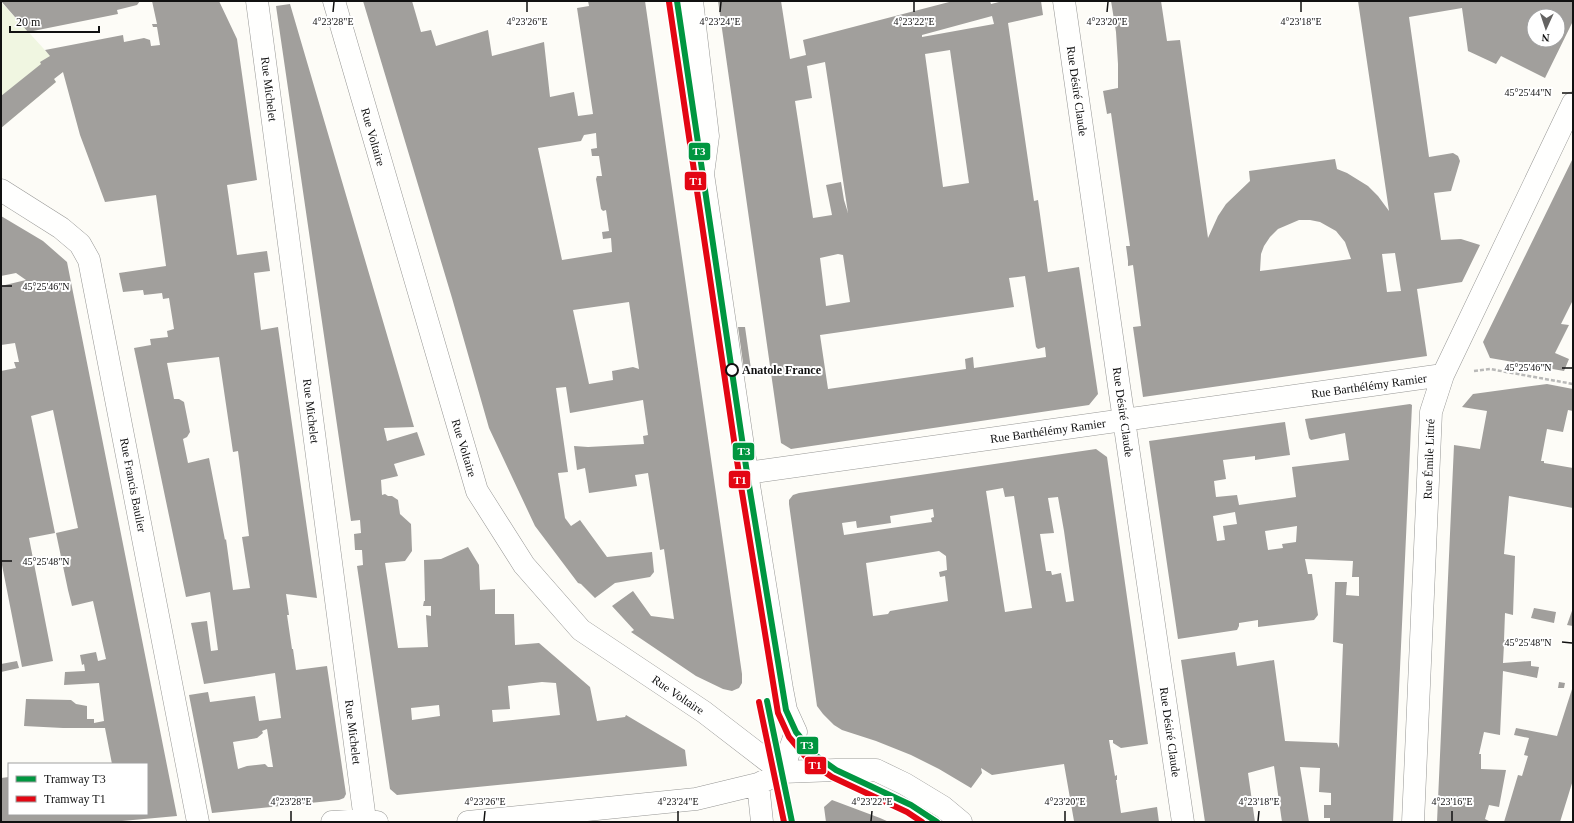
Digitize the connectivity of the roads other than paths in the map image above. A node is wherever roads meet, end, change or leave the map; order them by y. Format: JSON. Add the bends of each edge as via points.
{"nodes":[{"id":1,"x":257,"y":1,"type":"edge"},
{"id":2,"x":334,"y":1,"type":"edge"},
{"id":3,"x":692,"y":1,"type":"edge"},
{"id":4,"x":1064,"y":1,"type":"edge"},
{"id":5,"x":1573,"y":103,"type":"edge"},
{"id":6,"x":1,"y":190,"type":"edge"},
{"id":7,"x":1444,"y":375,"type":"junction"},
{"id":8,"x":1124,"y":421,"type":"junction"},
{"id":9,"x":747,"y":473,"type":"junction"},
{"id":10,"x":782,"y":772,"type":"junction"},
{"id":11,"x":758,"y":784,"type":"junction"},
{"id":12,"x":371,"y":821,"type":"edge"},
{"id":13,"x":198,"y":822,"type":"edge"},
{"id":14,"x":332,"y":822,"type":"edge"},
{"id":15,"x":468,"y":822,"type":"edge"},
{"id":16,"x":762,"y":822,"type":"edge"},
{"id":17,"x":961,"y":822,"type":"edge"},
{"id":18,"x":1183,"y":822,"type":"edge"},
{"id":19,"x":1414,"y":822,"type":"edge"}],
"edges":[{"from":1,"to":12,"type":"street","name":"Rue Michelet"},
{"from":2,"to":10,"type":"street","name":"Rue Voltaire","via":[[477,490],[524,565],[581,630],[704,712]]},
{"from":3,"to":9,"type":"street","via":[[708,136],[703,174]]},
{"from":4,"to":8,"type":"street","name":"Rue Désiré Claude"},
{"from":5,"to":7,"type":"street","name":"Rue Émile Littré"},
{"from":6,"to":13,"type":"street","name":"Rue Francis Baulier","via":[[61,228],[80,244],[89,260]]},
{"from":7,"to":8,"type":"street","name":"Rue Barthélémy Ramier"},
{"from":7,"to":19,"type":"street","name":"Rue Émile Littré","via":[[1431,412]]},
{"from":8,"to":9,"type":"street","name":"Rue Barthélémy Ramier"},
{"from":8,"to":18,"type":"street","name":"Rue Désiré Claude"},
{"from":9,"to":10,"type":"street","via":[[782,689],[786,710],[796,732]]},
{"from":10,"to":11,"type":"street"},
{"from":10,"to":17,"type":"street","via":[[876,770],[943,807]]},
{"from":11,"to":15,"type":"street","via":[[696,799]]},
{"from":11,"to":16,"type":"street"},
{"from":12,"to":14,"type":"street"}]}
